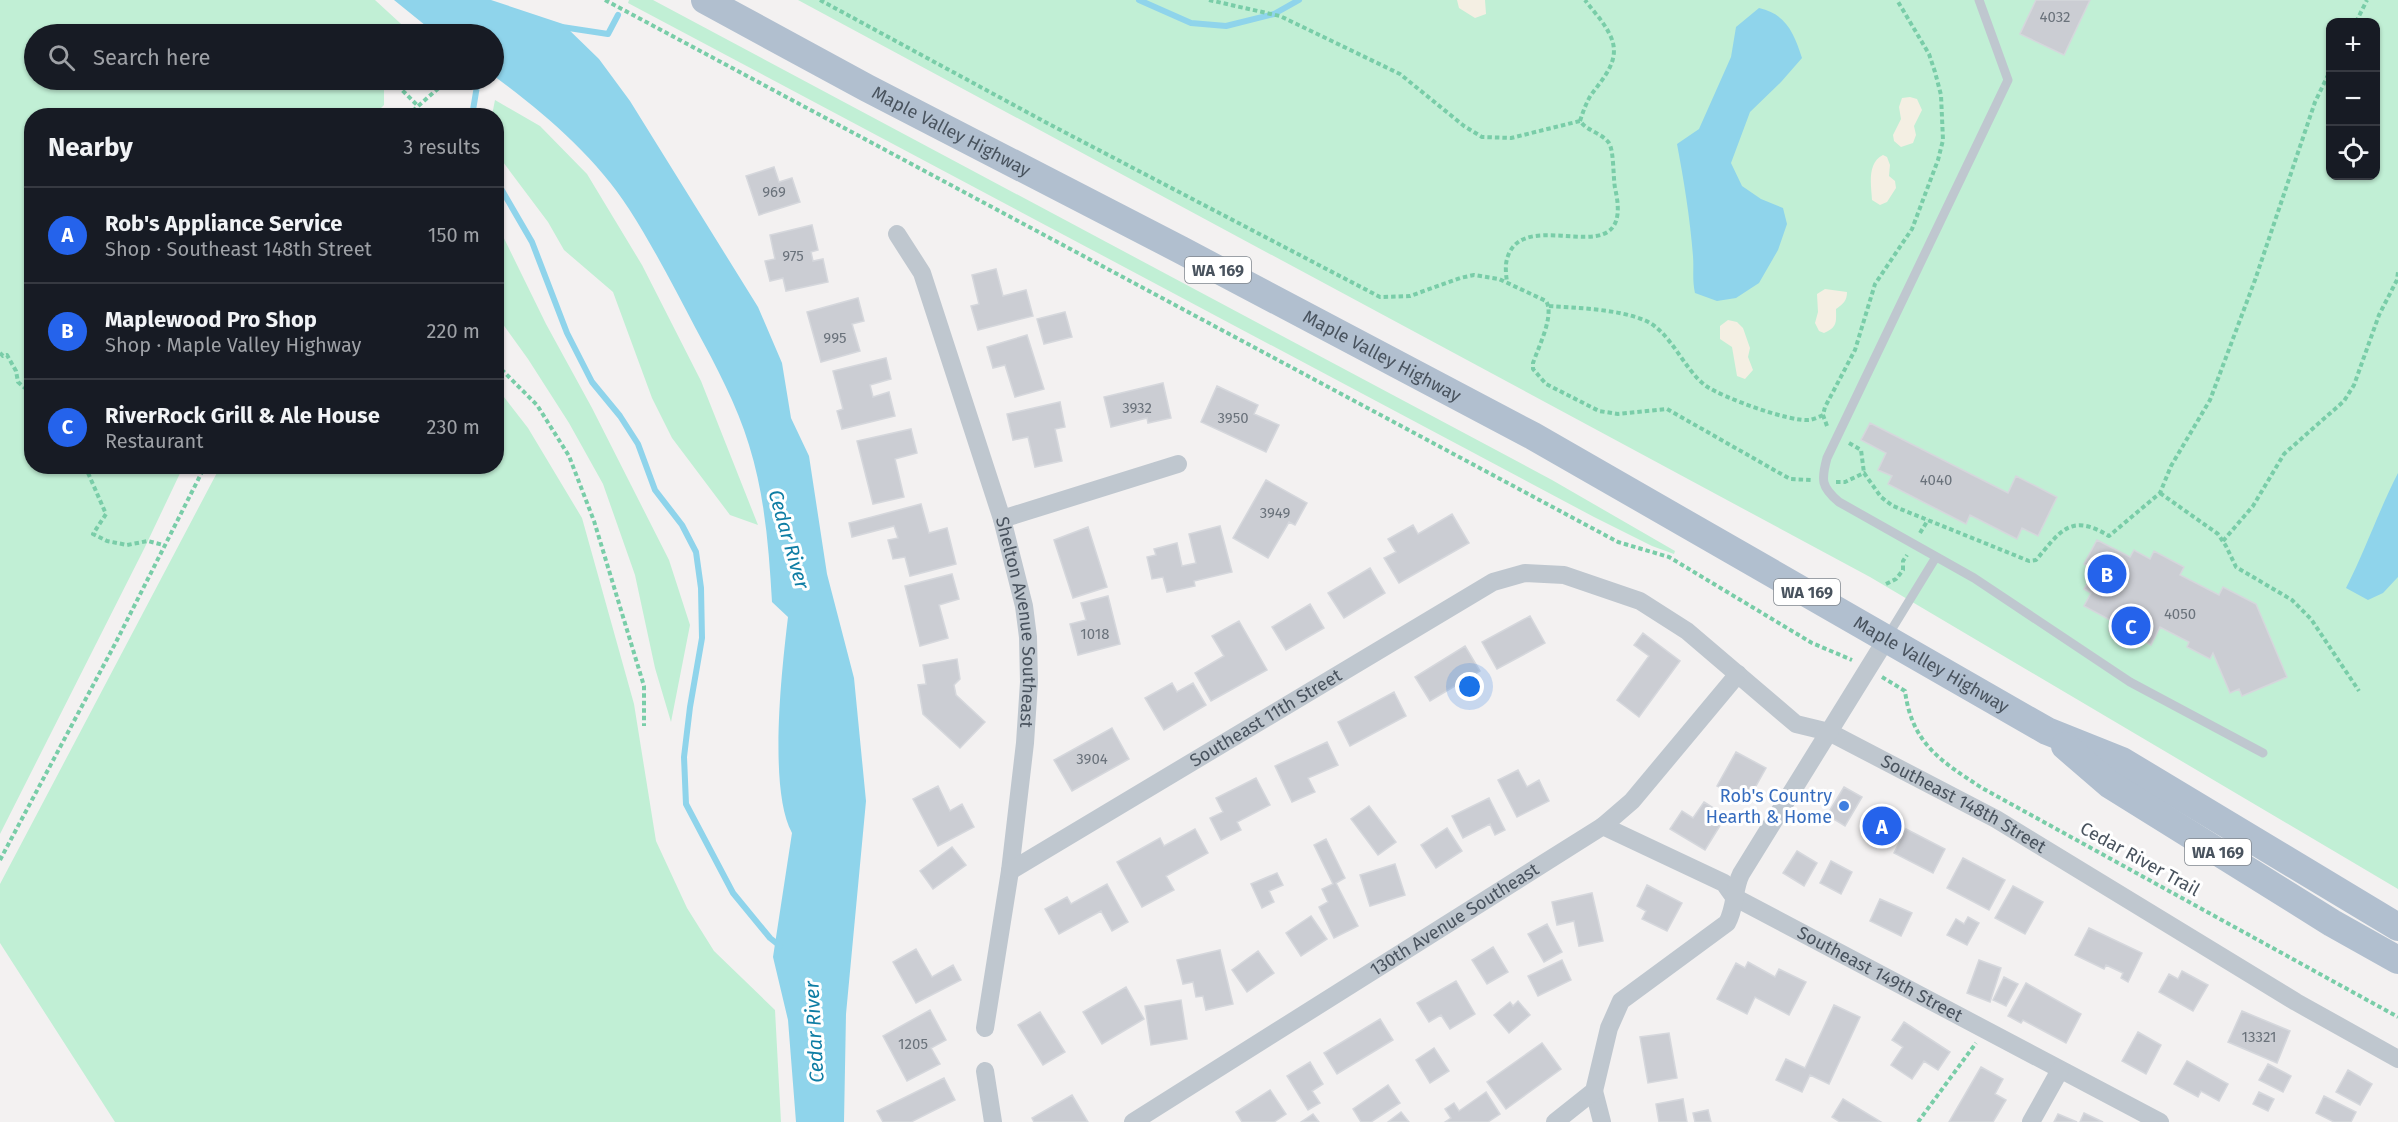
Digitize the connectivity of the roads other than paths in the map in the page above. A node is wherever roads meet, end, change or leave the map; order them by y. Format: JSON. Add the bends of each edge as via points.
{"nodes":[{"id":1,"x":705,"y":0,"type":"edge"},
{"id":2,"x":1979,"y":0,"type":"edge"},
{"id":3,"x":897,"y":234,"type":"dead end"},
{"id":4,"x":1178,"y":464,"type":"dead end"},
{"id":5,"x":1002,"y":519,"type":"junction"},
{"id":6,"x":1936,"y":557,"type":"junction"},
{"id":7,"x":1525,"y":573,"type":"joint"},
{"id":8,"x":1887,"y":638,"type":"junction"},
{"id":9,"x":1738,"y":674,"type":"junction"},
{"id":10,"x":2047,"y":731,"type":"junction"},
{"id":11,"x":1829,"y":732,"type":"junction"},
{"id":12,"x":2263,"y":753,"type":"dead end"},
{"id":13,"x":1603,"y":826,"type":"junction"},
{"id":14,"x":1010,"y":871,"type":"junction"},
{"id":15,"x":1734,"y":897,"type":"junction"},
{"id":16,"x":2398,"y":927,"type":"edge"},
{"id":17,"x":2398,"y":960,"type":"edge"},
{"id":18,"x":986,"y":1028,"type":"dead end"},
{"id":19,"x":2398,"y":1059,"type":"edge"},
{"id":20,"x":2060,"y":1070,"type":"junction"},
{"id":21,"x":986,"y":1071,"type":"dead end"},
{"id":22,"x":1594,"y":1091,"type":"junction"},
{"id":23,"x":993,"y":1122,"type":"edge"},
{"id":24,"x":1133,"y":1122,"type":"edge"},
{"id":25,"x":1555,"y":1122,"type":"edge"},
{"id":26,"x":1602,"y":1122,"type":"edge"},
{"id":27,"x":2031,"y":1122,"type":"edge"},
{"id":28,"x":2160,"y":1122,"type":"edge"}],
"edges":[{"from":1,"to":8,"type":"main road","name":"Maple Valley Highway","number":"WA 169","via":[[1533,436]]},
{"from":2,"to":6,"type":"lane","via":[[2008,80],[1827,458],[1823,481],[1827,492],[1839,502]]},
{"from":3,"to":5,"type":"street","name":"Shelton Avenue Southeast","via":[[922,273]]},
{"from":4,"to":5,"type":"street"},
{"from":5,"to":14,"type":"street","name":"Shelton Avenue Southeast","via":[[1024,606],[1029,682]]},
{"from":6,"to":8,"type":"lane"},
{"from":6,"to":12,"type":"lane","via":[[2130,682]]},
{"from":7,"to":9,"type":"street","name":"Southeast 148th Street","via":[[1564,575],[1640,601],[1687,630]]},
{"from":7,"to":14,"type":"street","name":"Southeast 11th Street","via":[[1493,582]]},
{"from":8,"to":10,"type":"main road","name":"Maple Valley Highway","number":"WA 169"},
{"from":8,"to":11,"type":"street"},
{"from":9,"to":11,"type":"street","name":"Southeast 148th Street","via":[[1796,724]]},
{"from":9,"to":13,"type":"street","name":"130th Avenue Southeast","via":[[1632,801]]},
{"from":10,"to":16,"type":"main road","name":"Maple Valley Highway","number":"WA 169","via":[[2122,761]]},
{"from":10,"to":17,"type":"main road","name":"Maple Valley Highway","number":"WA 169","via":[[2109,784]]},
{"from":11,"to":15,"type":"street","via":[[1741,874]]},
{"from":11,"to":19,"type":"street","name":"Southeast 148th Street","via":[[1996,819],[2296,1002]]},
{"from":13,"to":15,"type":"street","name":"Southeast 149th Street","via":[[1724,883]]},
{"from":13,"to":24,"type":"street","name":"130th Avenue Southeast"},
{"from":14,"to":18,"type":"street","name":"Shelton Avenue Southeast"},
{"from":15,"to":20,"type":"street","name":"Southeast 149th Street"},
{"from":15,"to":22,"type":"street","via":[[1727,923],[1620,1001],[1609,1028]]},
{"from":20,"to":27,"type":"street"},
{"from":20,"to":28,"type":"street","name":"Southeast 149th Street"},
{"from":21,"to":23,"type":"street"},
{"from":22,"to":25,"type":"street"},
{"from":22,"to":26,"type":"street"}]}
